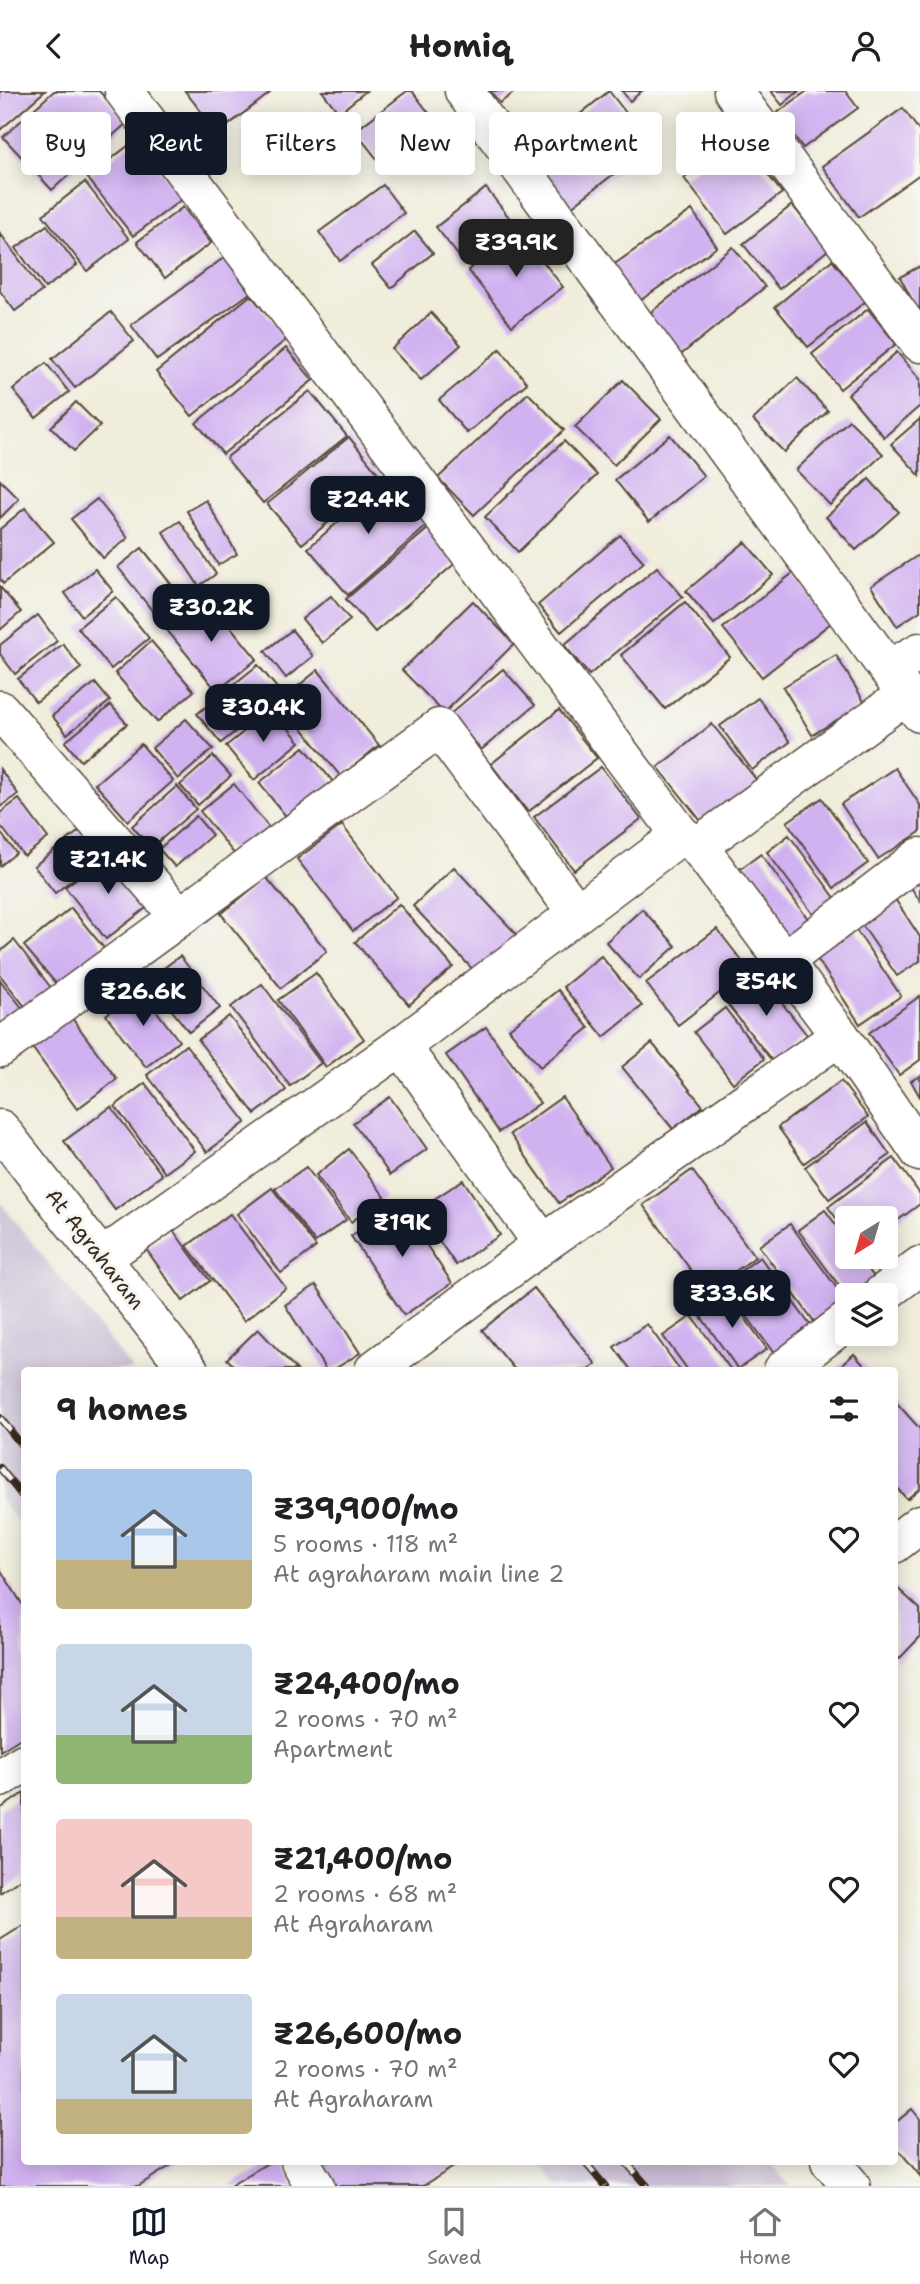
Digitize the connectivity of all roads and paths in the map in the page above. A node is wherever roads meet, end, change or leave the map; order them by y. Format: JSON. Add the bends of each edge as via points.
{"nodes":[{"id":1,"x":124,"y":91,"type":"edge"},
{"id":2,"x":464,"y":91,"type":"edge"},
{"id":3,"x":733,"y":91,"type":"edge"},
{"id":4,"x":920,"y":343,"type":"edge"},
{"id":5,"x":909,"y":682,"type":"edge"},
{"id":6,"x":0,"y":710,"type":"edge"},
{"id":7,"x":690,"y":841,"type":"junction"},
{"id":8,"x":920,"y":857,"type":"edge"},
{"id":9,"x":577,"y":913,"type":"junction"},
{"id":10,"x":179,"y":916,"type":"junction"},
{"id":11,"x":784,"y":961,"type":"junction"},
{"id":12,"x":840,"y":1036,"type":"junction"},
{"id":13,"x":401,"y":1046,"type":"junction"},
{"id":14,"x":0,"y":1048,"type":"edge"},
{"id":15,"x":0,"y":1129,"type":"edge"},
{"id":16,"x":920,"y":1152,"type":"edge"},
{"id":17,"x":543,"y":1244,"type":"junction"},
{"id":18,"x":103,"y":1257,"type":"junction"},
{"id":19,"x":920,"y":1266,"type":"edge"},
{"id":20,"x":897,"y":1283,"type":"edge"},
{"id":21,"x":835,"y":1330,"type":"edge"},
{"id":22,"x":187,"y":1367,"type":"edge"},
{"id":23,"x":378,"y":1367,"type":"edge"},
{"id":24,"x":787,"y":1367,"type":"edge"},
{"id":25,"x":920,"y":1524,"type":"edge"},
{"id":26,"x":898,"y":1541,"type":"edge"},
{"id":27,"x":21,"y":1765,"type":"edge"},
{"id":28,"x":0,"y":1778,"type":"edge"},
{"id":29,"x":302,"y":2165,"type":"edge"},
{"id":30,"x":833,"y":2165,"type":"edge"},
{"id":31,"x":315,"y":2186,"type":"edge"},
{"id":32,"x":851,"y":2186,"type":"edge"}],
"edges":[{"from":1,"to":7,"type":"street"},
{"from":2,"to":5,"type":"street"},
{"from":3,"to":4,"type":"street"},
{"from":5,"to":7,"type":"street"},
{"from":6,"to":10,"type":"street"},
{"from":7,"to":9,"type":"street"},
{"from":7,"to":11,"type":"street"},
{"from":8,"to":11,"type":"street"},
{"from":9,"to":10,"type":"street","via":[[439,727]]},
{"from":9,"to":13,"type":"street"},
{"from":10,"to":14,"type":"street"},
{"from":11,"to":12,"type":"street"},
{"from":12,"to":16,"type":"street"},
{"from":12,"to":17,"type":"street"},
{"from":13,"to":17,"type":"street"},
{"from":13,"to":18,"type":"street"},
{"from":15,"to":18,"type":"street","name":"At Agraharam"},
{"from":17,"to":23,"type":"street"},
{"from":18,"to":22,"type":"street","name":"At Agraharam"},
{"from":19,"to":20,"type":"street"},
{"from":21,"to":24,"type":"street"},
{"from":25,"to":26,"type":"street"},
{"from":27,"to":28,"type":"street"},
{"from":29,"to":31,"type":"street"},
{"from":30,"to":32,"type":"street"}]}
